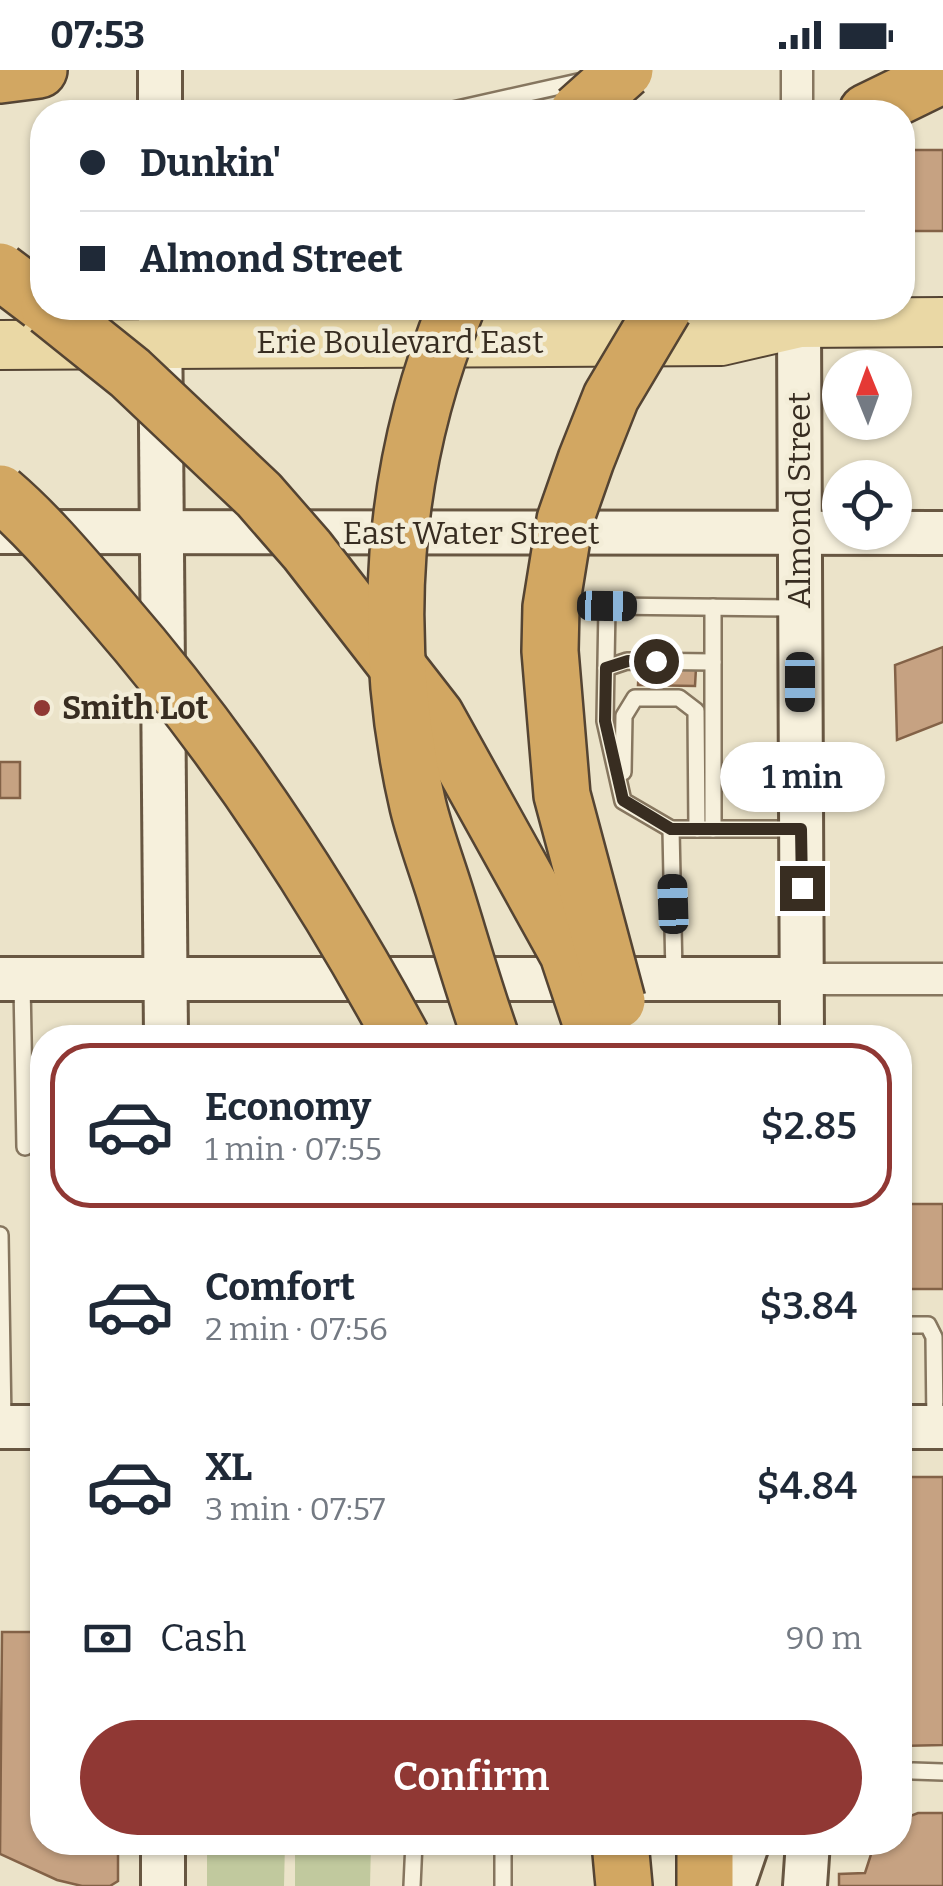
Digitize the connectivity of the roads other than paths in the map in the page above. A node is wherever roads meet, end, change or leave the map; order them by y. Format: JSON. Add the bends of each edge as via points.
{"nodes":[{"id":1,"x":39,"y":70,"type":"edge"},
{"id":2,"x":160,"y":70,"type":"edge"},
{"id":3,"x":625,"y":70,"type":"edge"},
{"id":4,"x":633,"y":70,"type":"edge"},
{"id":5,"x":796,"y":70,"type":"edge"},
{"id":6,"x":0,"y":75,"type":"edge"},
{"id":7,"x":943,"y":75,"type":"edge"},
{"id":8,"x":160,"y":100,"type":"edge"},
{"id":9,"x":498,"y":100,"type":"edge"},
{"id":10,"x":591,"y":100,"type":"edge"},
{"id":11,"x":797,"y":100,"type":"edge"},
{"id":12,"x":892,"y":100,"type":"edge"},
{"id":13,"x":0,"y":271,"type":"edge"},
{"id":14,"x":30,"y":292,"type":"edge"},
{"id":15,"x":0,"y":298,"type":"edge"},
{"id":16,"x":30,"y":299,"type":"edge"},
{"id":17,"x":63,"y":320,"type":"edge"},
{"id":18,"x":451,"y":320,"type":"edge"},
{"id":19,"x":657,"y":320,"type":"edge"},
{"id":20,"x":768,"y":320,"type":"edge"},
{"id":21,"x":785,"y":320,"type":"edge"},
{"id":22,"x":908,"y":320,"type":"edge"},
{"id":23,"x":943,"y":322,"type":"edge"},
{"id":24,"x":160,"y":326,"type":"edge"},
{"id":25,"x":0,"y":344,"type":"edge"},
{"id":26,"x":0,"y":493,"type":"edge"},
{"id":27,"x":0,"y":532,"type":"edge"},
{"id":28,"x":162,"y":533,"type":"junction"},
{"id":29,"x":943,"y":533,"type":"edge"},
{"id":30,"x":800,"y":534,"type":"junction"},
{"id":31,"x":713,"y":607,"type":"junction"},
{"id":32,"x":800,"y":608,"type":"junction"},
{"id":33,"x":713,"y":662,"type":"junction"},
{"id":34,"x":606,"y":668,"type":"junction"},
{"id":35,"x":623,"y":800,"type":"junction"},
{"id":36,"x":671,"y":829,"type":"junction"},
{"id":37,"x":705,"y":829,"type":"junction"},
{"id":38,"x":801,"y":829,"type":"junction"},
{"id":39,"x":11,"y":979,"type":"edge"},
{"id":40,"x":166,"y":979,"type":"junction"},
{"id":41,"x":674,"y":979,"type":"junction"},
{"id":42,"x":802,"y":979,"type":"junction"},
{"id":43,"x":943,"y":979,"type":"edge"},
{"id":44,"x":166,"y":1025,"type":"edge"},
{"id":45,"x":395,"y":1025,"type":"edge"},
{"id":46,"x":487,"y":1025,"type":"edge"},
{"id":47,"x":592,"y":1025,"type":"edge"},
{"id":48,"x":624,"y":1025,"type":"edge"},
{"id":49,"x":802,"y":1025,"type":"edge"},
{"id":50,"x":25,"y":1147,"type":"dead end"},
{"id":51,"x":0,"y":1235,"type":"edge"},
{"id":52,"x":912,"y":1324,"type":"edge"},
{"id":53,"x":15,"y":1427,"type":"edge"},
{"id":54,"x":926,"y":1427,"type":"edge"},
{"id":55,"x":913,"y":1772,"type":"dead end"},
{"id":56,"x":943,"y":1772,"type":"edge"},
{"id":57,"x":164,"y":1855,"type":"edge"},
{"id":58,"x":413,"y":1855,"type":"edge"},
{"id":59,"x":503,"y":1855,"type":"edge"},
{"id":60,"x":591,"y":1855,"type":"edge"},
{"id":61,"x":621,"y":1855,"type":"edge"},
{"id":62,"x":678,"y":1855,"type":"edge"},
{"id":63,"x":807,"y":1855,"type":"edge"},
{"id":64,"x":709,"y":1872,"type":"edge"},
{"id":65,"x":164,"y":1886,"type":"edge"},
{"id":66,"x":412,"y":1886,"type":"edge"},
{"id":67,"x":502,"y":1886,"type":"edge"},
{"id":68,"x":592,"y":1886,"type":"edge"},
{"id":69,"x":624,"y":1886,"type":"edge"},
{"id":70,"x":805,"y":1886,"type":"edge"}],
"edges":[{"from":1,"to":6,"type":"highway"},
{"from":2,"to":8,"type":"street"},
{"from":3,"to":10,"type":"highway","bridge":true},
{"from":4,"to":9,"type":"lane"},
{"from":5,"to":11,"type":"street"},
{"from":7,"to":12,"type":"highway"},
{"from":13,"to":14,"type":"highway","bridge":true},
{"from":15,"to":16,"type":"main road"},
{"from":17,"to":47,"type":"highway","bridge":true,"via":[[259,496],[436,716],[568,954]]},
{"from":18,"to":46,"type":"highway","bridge":true,"via":[[402,492],[396,621],[418,808]]},
{"from":19,"to":48,"type":"highway","bridge":true,"via":[[612,397],[586,460],[565,520],[551,607],[562,794]]},
{"from":20,"to":24,"type":"main road","name":"Erie Boulevard East","via":[[721,341]]},
{"from":21,"to":30,"type":"street","name":"Almond Street"},
{"from":22,"to":23,"type":"main road","name":"Erie Boulevard East"},
{"from":24,"to":25,"type":"main road","name":"Erie Boulevard East"},
{"from":24,"to":28,"type":"street"},
{"from":26,"to":45,"type":"highway","bridge":true,"via":[[34,523],[177,691],[343,932]]},
{"from":27,"to":28,"type":"street","name":"East Water Street"},
{"from":28,"to":30,"type":"street","name":"East Water Street"},
{"from":28,"to":40,"type":"street"},
{"from":29,"to":30,"type":"street","name":"East Water Street"},
{"from":30,"to":32,"type":"street","name":"Almond Street"},
{"from":31,"to":32,"type":"lane"},
{"from":31,"to":33,"type":"lane"},
{"from":31,"to":34,"type":"lane","via":[[607,606]]},
{"from":32,"to":38,"type":"street","name":"Almond Street"},
{"from":33,"to":34,"type":"lane","via":[[628,661]]},
{"from":33,"to":37,"type":"lane"},
{"from":34,"to":35,"type":"lane","via":[[605,721]]},
{"from":35,"to":36,"type":"lane"},
{"from":35,"to":37,"type":"lane","via":[[624,716],[636,698],[679,698],[696,711]]},
{"from":36,"to":37,"type":"lane"},
{"from":36,"to":41,"type":"lane"},
{"from":37,"to":38,"type":"lane"},
{"from":38,"to":42,"type":"street","name":"Almond Street"},
{"from":39,"to":40,"type":"street"},
{"from":39,"to":50,"type":"lane"},
{"from":40,"to":41,"type":"street"},
{"from":40,"to":44,"type":"street"},
{"from":41,"to":42,"type":"street"},
{"from":42,"to":43,"type":"street"},
{"from":42,"to":49,"type":"street","name":"Almond Street"},
{"from":51,"to":53,"type":"lane"},
{"from":52,"to":54,"type":"lane","via":[[928,1324],[934,1337]]},
{"from":55,"to":56,"type":"lane"},
{"from":57,"to":65,"type":"street"},
{"from":58,"to":66,"type":"lane"},
{"from":59,"to":67,"type":"lane"},
{"from":60,"to":68,"type":"highway"},
{"from":61,"to":69,"type":"highway"},
{"from":62,"to":64,"type":"highway"},
{"from":63,"to":70,"type":"street"}]}
